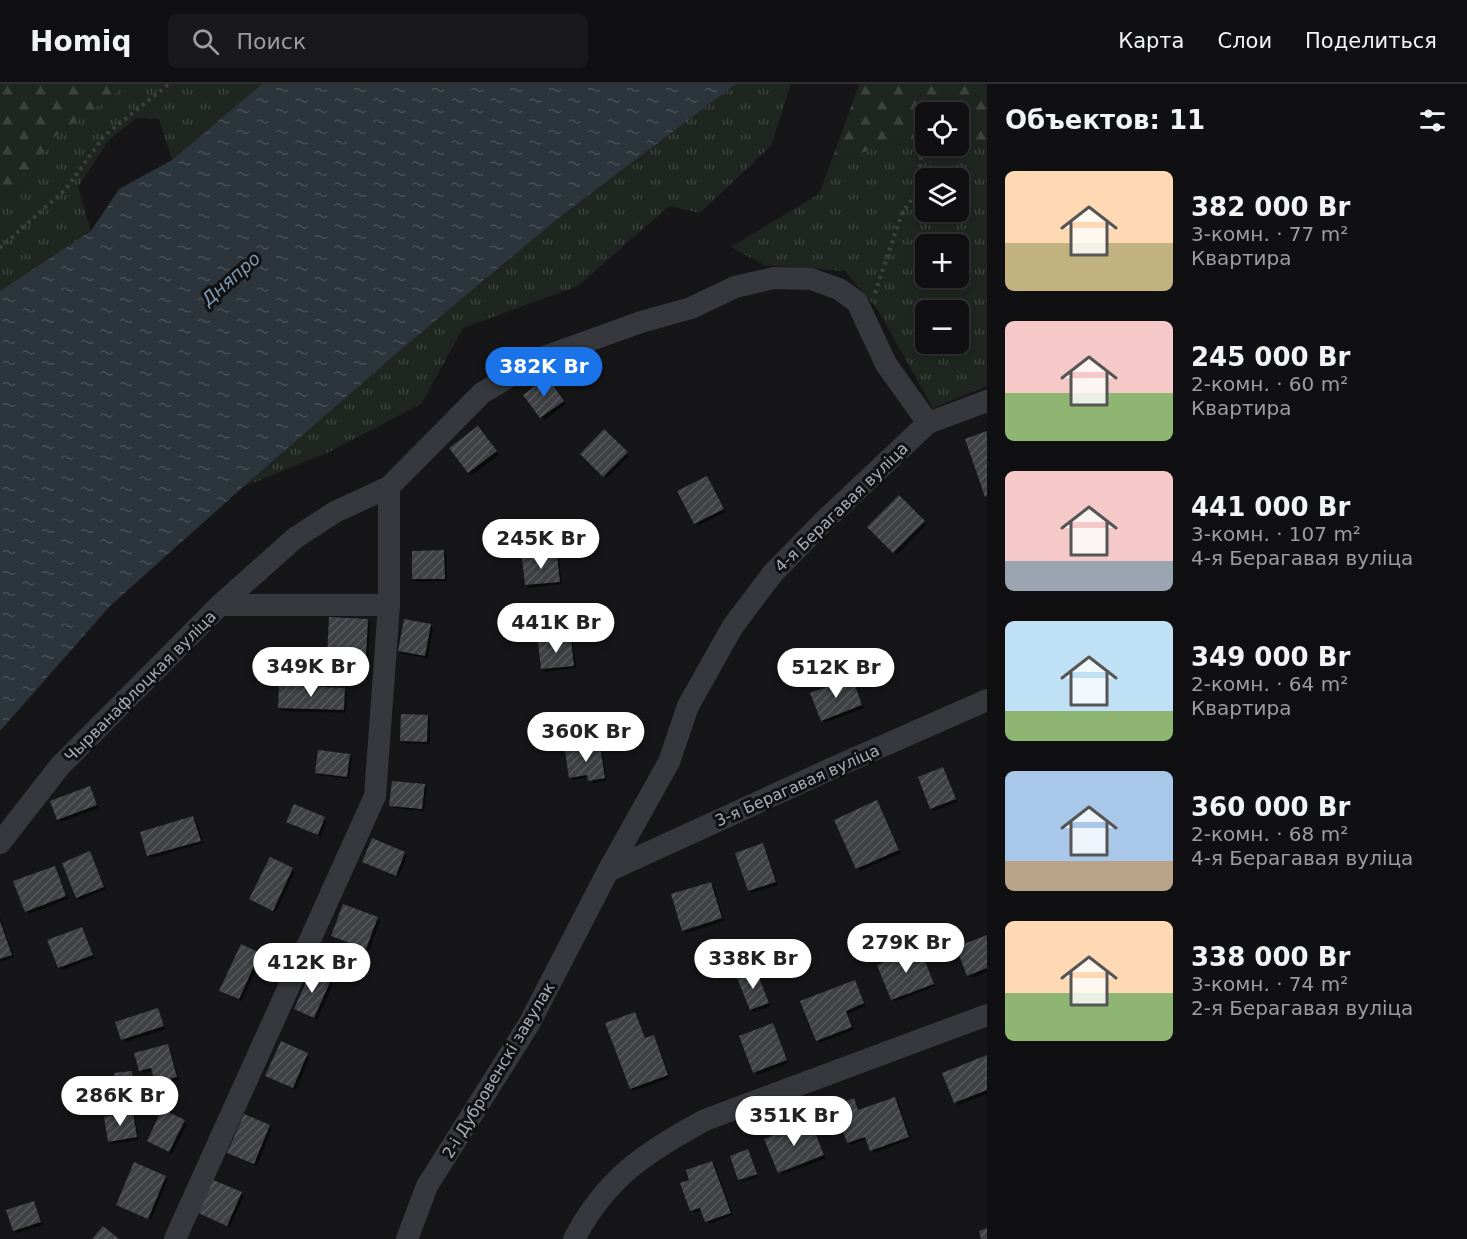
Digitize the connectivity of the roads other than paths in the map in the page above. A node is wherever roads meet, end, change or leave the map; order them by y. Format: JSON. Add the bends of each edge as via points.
{"nodes":[{"id":1,"x":987,"y":400,"type":"edge"},
{"id":2,"x":928,"y":423,"type":"junction"},
{"id":3,"x":389,"y":487,"type":"junction"},
{"id":4,"x":220,"y":605,"type":"junction"},
{"id":5,"x":389,"y":605,"type":"junction"},
{"id":6,"x":987,"y":700,"type":"edge"},
{"id":7,"x":0,"y":843,"type":"edge"},
{"id":8,"x":608,"y":871,"type":"junction"},
{"id":9,"x":987,"y":1015,"type":"edge"},
{"id":10,"x":175,"y":1239,"type":"edge"},
{"id":11,"x":407,"y":1239,"type":"edge"},
{"id":12,"x":574,"y":1239,"type":"edge"}],
"edges":[{"from":1,"to":2,"type":"street","name":"4-я Берагавая вуліца"},
{"from":2,"to":3,"type":"street","via":[[886,364],[857,302],[839,289],[811,279],[774,279],[735,287],[691,308],[541,358],[482,393]]},
{"from":2,"to":8,"type":"street","name":"4-я Берагавая вуліца","via":[[773,573],[733,626],[688,706],[669,762]]},
{"from":3,"to":4,"type":"street","via":[[335,512],[295,538]]},
{"from":3,"to":5,"type":"street"},
{"from":4,"to":5,"type":"street","name":"Чырванафлоцкая вуліца"},
{"from":4,"to":7,"type":"street","name":"Чырванафлоцкая вуліца","via":[[60,766]]},
{"from":5,"to":10,"type":"street","via":[[375,796]]},
{"from":6,"to":8,"type":"street","name":"3-я Берагавая вуліца"},
{"from":8,"to":11,"type":"street","name":"2-і Дубровенскі завулак","via":[[529,1024],[428,1186]]},
{"from":9,"to":12,"type":"street","via":[[705,1120],[640,1158],[605,1190]]}]}
